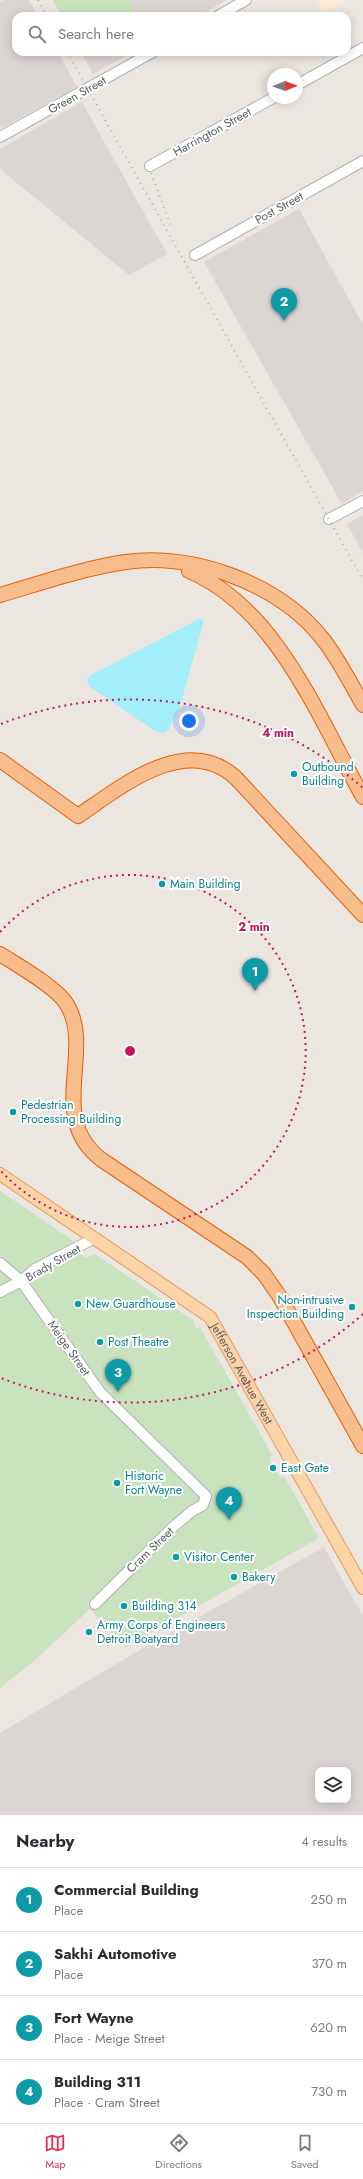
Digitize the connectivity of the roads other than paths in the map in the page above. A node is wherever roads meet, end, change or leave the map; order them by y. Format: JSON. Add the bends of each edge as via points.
{"nodes":[{"id":1,"x":246,"y":0,"type":"edge"},
{"id":2,"x":225,"y":12,"type":"edge"},
{"id":3,"x":363,"y":48,"type":"edge"},
{"id":4,"x":351,"y":55,"type":"edge"},
{"id":5,"x":146,"y":56,"type":"edge"},
{"id":6,"x":349,"y":56,"type":"edge"},
{"id":7,"x":303,"y":82,"type":"edge"},
{"id":8,"x":267,"y":101,"type":"edge"},
{"id":9,"x":0,"y":137,"type":"edge"},
{"id":10,"x":363,"y":161,"type":"edge"},
{"id":11,"x":150,"y":166,"type":"dead end"},
{"id":12,"x":195,"y":255,"type":"dead end"},
{"id":13,"x":363,"y":501,"type":"edge"},
{"id":14,"x":329,"y":519,"type":"dead end"},
{"id":15,"x":161,"y":562,"type":"junction"},
{"id":16,"x":0,"y":595,"type":"edge"},
{"id":17,"x":363,"y":705,"type":"edge"},
{"id":18,"x":0,"y":760,"type":"edge"},
{"id":19,"x":363,"y":797,"type":"edge"},
{"id":20,"x":363,"y":915,"type":"edge"},
{"id":21,"x":0,"y":954,"type":"edge"},
{"id":22,"x":0,"y":1174,"type":"edge"},
{"id":23,"x":96,"y":1238,"type":"junction"},
{"id":24,"x":0,"y":1263,"type":"edge"},
{"id":25,"x":21,"y":1281,"type":"junction"},
{"id":26,"x":0,"y":1292,"type":"edge"},
{"id":27,"x":363,"y":1446,"type":"edge"},
{"id":28,"x":206,"y":1500,"type":"joint"},
{"id":29,"x":363,"y":1588,"type":"edge"},
{"id":30,"x":95,"y":1604,"type":"dead end"}],
"edges":[{"from":1,"to":2,"type":"street"},
{"from":3,"to":4,"type":"street"},
{"from":5,"to":9,"type":"street","name":"Green Street"},
{"from":6,"to":7,"type":"street"},
{"from":8,"to":11,"type":"street","name":"Harrington Street"},
{"from":10,"to":12,"type":"street","name":"Post Street"},
{"from":13,"to":14,"type":"street"},
{"from":15,"to":16,"type":"highway","via":[[141,561],[104,566]]},
{"from":15,"to":17,"type":"highway","via":[[194,566],[226,574],[261,588],[280,600],[322,638]]},
{"from":15,"to":19,"type":"highway","via":[[189,571],[218,586],[254,619],[303,687]]},
{"from":18,"to":20,"type":"highway","via":[[78,816],[158,766],[200,761],[218,767],[236,778]]},
{"from":21,"to":27,"type":"highway","via":[[59,994],[69,1008],[75,1034],[75,1114],[86,1144],[102,1160],[247,1257],[262,1271],[280,1297]]},
{"from":22,"to":23,"type":"main road","name":"Jefferson Avenue West"},
{"from":23,"to":25,"type":"street","name":"Brady Street","via":[[35,1269]]},
{"from":23,"to":29,"type":"main road","name":"Jefferson Avenue West","via":[[210,1317]]},
{"from":24,"to":25,"type":"street","name":"Meige Street"},
{"from":25,"to":26,"type":"street","name":"Brady Street"},
{"from":25,"to":28,"type":"street","name":"Meige Street","via":[[100,1392],[204,1492]]},
{"from":28,"to":30,"type":"street","name":"Cram Street","via":[[172,1528]]}]}
